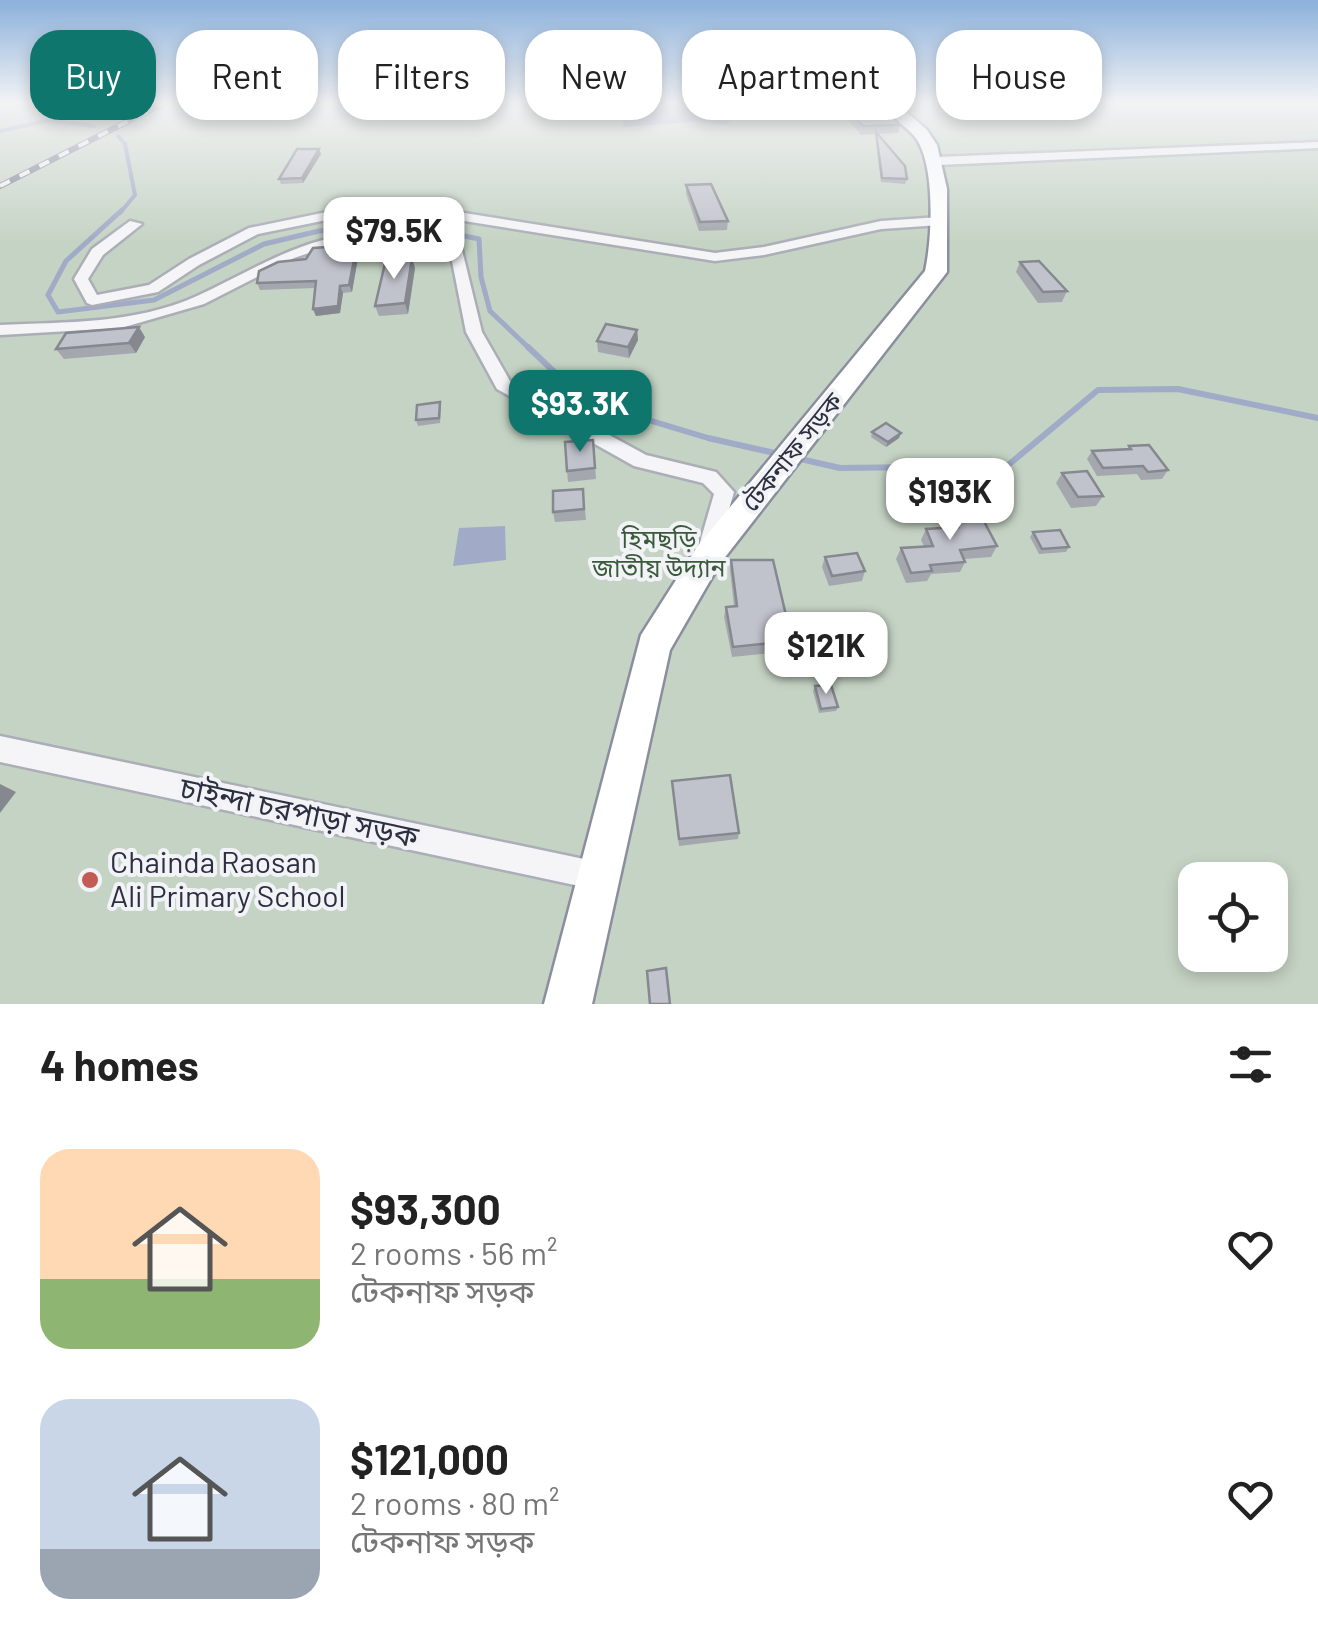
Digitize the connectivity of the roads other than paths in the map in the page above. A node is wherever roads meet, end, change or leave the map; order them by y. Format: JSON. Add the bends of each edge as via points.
{"nodes":[{"id":1,"x":933,"y":149,"type":"edge"},
{"id":2,"x":1226,"y":149,"type":"edge"},
{"id":3,"x":938,"y":161,"type":"junction"},
{"id":4,"x":940,"y":221,"type":"junction"},
{"id":5,"x":135,"y":224,"type":"dead end"},
{"id":6,"x":0,"y":330,"type":"edge"},
{"id":7,"x":708,"y":556,"type":"junction"},
{"id":8,"x":0,"y":749,"type":"edge"},
{"id":9,"x":598,"y":876,"type":"junction"},
{"id":10,"x":568,"y":1004,"type":"edge"}],
"edges":[{"from":1,"to":3,"type":"highway"},
{"from":2,"to":3,"type":"street"},
{"from":3,"to":4,"type":"highway","name":"টেকনাফ সড়ক"},
{"from":4,"to":5,"type":"street","via":[[881,225],[715,257],[433,212],[356,210],[254,231],[153,289],[92,300],[81,279],[96,252]]},
{"from":4,"to":7,"type":"highway","name":"টেকনাফ সড়ক","via":[[936,272]]},
{"from":6,"to":7,"type":"street","via":[[115,325],[199,301],[323,244],[457,253],[474,332],[503,385],[640,461],[709,477],[724,492]]},
{"from":7,"to":9,"type":"highway","name":"টেকনাফ সড়ক","via":[[653,646]]},
{"from":8,"to":9,"type":"street","name":"চাইন্দা চরপাড়া সড়ক"},
{"from":9,"to":10,"type":"highway","name":"টেকনাফ সড়ক"}]}
